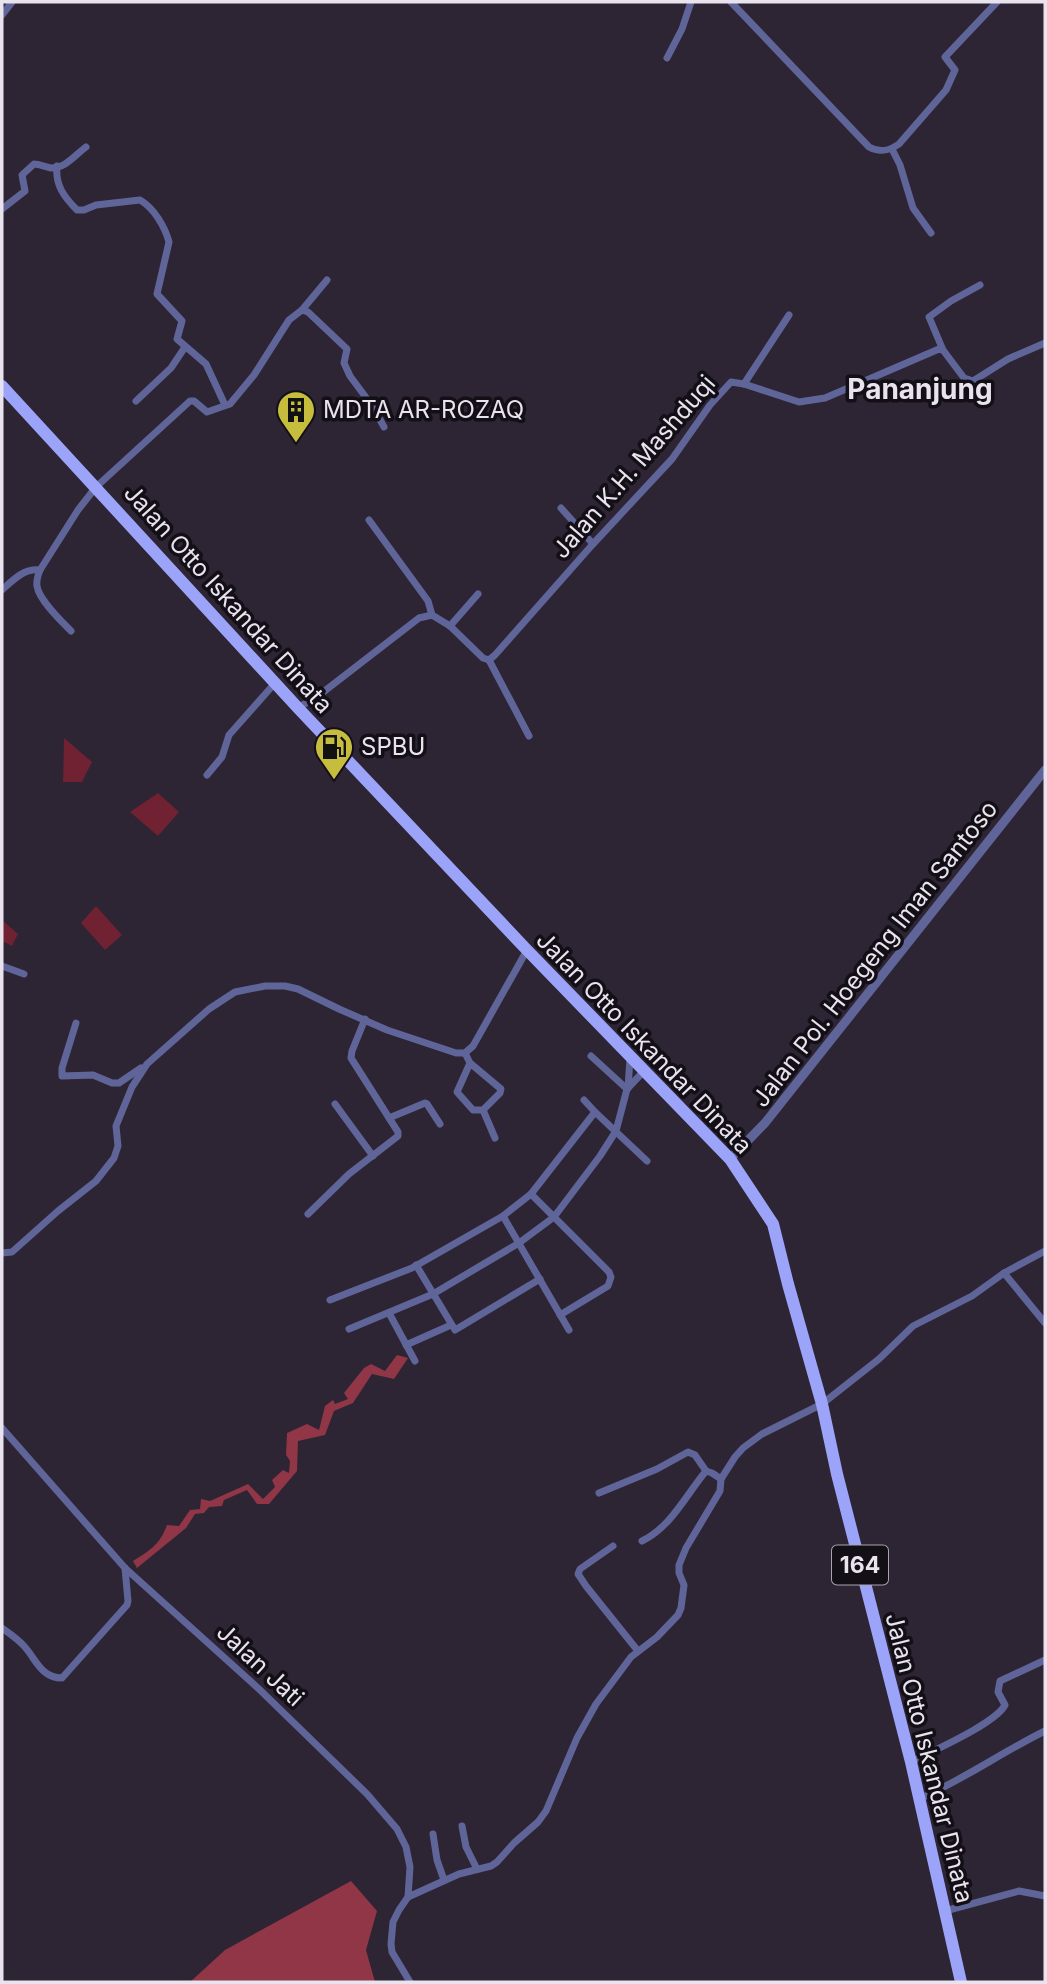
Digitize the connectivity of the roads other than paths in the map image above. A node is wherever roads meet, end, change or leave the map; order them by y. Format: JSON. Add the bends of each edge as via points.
{"nodes":[{"id":1,"x":12,"y":2,"type":"edge"},
{"id":2,"x":691,"y":2,"type":"edge"},
{"id":3,"x":731,"y":2,"type":"edge"},
{"id":4,"x":997,"y":2,"type":"edge"},
{"id":5,"x":2,"y":15,"type":"edge"},
{"id":6,"x":667,"y":58,"type":"dead end"},
{"id":7,"x":86,"y":147,"type":"dead end"},
{"id":8,"x":892,"y":149,"type":"junction"},
{"id":9,"x":57,"y":166,"type":"junction"},
{"id":10,"x":2,"y":209,"type":"edge"},
{"id":11,"x":931,"y":233,"type":"dead end"},
{"id":12,"x":327,"y":280,"type":"dead end"},
{"id":13,"x":980,"y":285,"type":"dead end"},
{"id":14,"x":302,"y":310,"type":"junction"},
{"id":15,"x":789,"y":314,"type":"dead end"},
{"id":16,"x":1045,"y":343,"type":"edge"},
{"id":17,"x":185,"y":347,"type":"junction"},
{"id":18,"x":943,"y":351,"type":"junction"},
{"id":19,"x":744,"y":384,"type":"junction"},
{"id":20,"x":2,"y":386,"type":"edge"},
{"id":21,"x":136,"y":401,"type":"dead end"},
{"id":22,"x":225,"y":405,"type":"junction"},
{"id":23,"x":384,"y":427,"type":"dead end"},
{"id":24,"x":96,"y":487,"type":"junction"},
{"id":25,"x":561,"y":508,"type":"dead end"},
{"id":26,"x":369,"y":520,"type":"dead end"},
{"id":27,"x":593,"y":544,"type":"junction"},
{"id":28,"x":40,"y":570,"type":"junction"},
{"id":29,"x":2,"y":590,"type":"edge"},
{"id":30,"x":478,"y":594,"type":"dead end"},
{"id":31,"x":432,"y":615,"type":"junction"},
{"id":32,"x":450,"y":626,"type":"junction"},
{"id":33,"x":71,"y":631,"type":"dead end"},
{"id":34,"x":489,"y":660,"type":"junction"},
{"id":35,"x":275,"y":683,"type":"junction"},
{"id":36,"x":298,"y":709,"type":"junction"},
{"id":37,"x":529,"y":736,"type":"dead end"},
{"id":38,"x":1045,"y":770,"type":"edge"},
{"id":39,"x":207,"y":775,"type":"dead end"},
{"id":40,"x":527,"y":950,"type":"junction"},
{"id":41,"x":2,"y":965,"type":"edge"},
{"id":42,"x":24,"y":974,"type":"dead end"},
{"id":43,"x":365,"y":1019,"type":"junction"},
{"id":44,"x":76,"y":1023,"type":"dead end"},
{"id":45,"x":465,"y":1053,"type":"junction"},
{"id":46,"x":591,"y":1056,"type":"dead end"},
{"id":47,"x":629,"y":1057,"type":"junction"},
{"id":48,"x":470,"y":1063,"type":"junction"},
{"id":49,"x":147,"y":1064,"type":"junction"},
{"id":50,"x":644,"y":1071,"type":"junction"},
{"id":51,"x":627,"y":1089,"type":"junction"},
{"id":52,"x":584,"y":1100,"type":"dead end"},
{"id":53,"x":335,"y":1104,"type":"dead end"},
{"id":54,"x":483,"y":1110,"type":"junction"},
{"id":55,"x":595,"y":1112,"type":"junction"},
{"id":56,"x":389,"y":1118,"type":"junction"},
{"id":57,"x":440,"y":1124,"type":"dead end"},
{"id":58,"x":616,"y":1131,"type":"junction"},
{"id":59,"x":495,"y":1138,"type":"dead end"},
{"id":60,"x":373,"y":1156,"type":"junction"},
{"id":61,"x":730,"y":1159,"type":"junction"},
{"id":62,"x":647,"y":1161,"type":"dead end"},
{"id":63,"x":531,"y":1194,"type":"junction"},
{"id":64,"x":308,"y":1214,"type":"dead end"},
{"id":65,"x":503,"y":1216,"type":"junction"},
{"id":66,"x":554,"y":1217,"type":"junction"},
{"id":67,"x":519,"y":1243,"type":"junction"},
{"id":68,"x":1045,"y":1251,"type":"edge"},
{"id":69,"x":2,"y":1253,"type":"edge"},
{"id":70,"x":416,"y":1265,"type":"junction"},
{"id":71,"x":1004,"y":1273,"type":"junction"},
{"id":72,"x":540,"y":1279,"type":"junction"},
{"id":73,"x":433,"y":1294,"type":"junction"},
{"id":74,"x":330,"y":1300,"type":"dead end"},
{"id":75,"x":388,"y":1313,"type":"junction"},
{"id":76,"x":561,"y":1315,"type":"junction"},
{"id":77,"x":1045,"y":1323,"type":"edge"},
{"id":78,"x":451,"y":1325,"type":"junction"},
{"id":79,"x":349,"y":1329,"type":"dead end"},
{"id":80,"x":569,"y":1330,"type":"dead end"},
{"id":81,"x":406,"y":1345,"type":"junction"},
{"id":82,"x":415,"y":1362,"type":"dead end"},
{"id":83,"x":822,"y":1404,"type":"junction"},
{"id":84,"x":2,"y":1428,"type":"edge"},
{"id":85,"x":706,"y":1471,"type":"junction"},
{"id":86,"x":721,"y":1479,"type":"junction"},
{"id":87,"x":599,"y":1493,"type":"dead end"},
{"id":88,"x":642,"y":1541,"type":"dead end"},
{"id":89,"x":613,"y":1546,"type":"dead end"},
{"id":90,"x":128,"y":1570,"type":"junction"},
{"id":91,"x":2,"y":1628,"type":"edge"},
{"id":92,"x":638,"y":1651,"type":"junction"},
{"id":93,"x":1045,"y":1660,"type":"edge"},
{"id":94,"x":1045,"y":1731,"type":"edge"},
{"id":95,"x":911,"y":1762,"type":"junction"},
{"id":96,"x":919,"y":1799,"type":"junction"},
{"id":97,"x":462,"y":1826,"type":"dead end"},
{"id":98,"x":433,"y":1834,"type":"dead end"},
{"id":99,"x":477,"y":1869,"type":"junction"},
{"id":100,"x":444,"y":1880,"type":"junction"},
{"id":101,"x":1045,"y":1896,"type":"edge"},
{"id":102,"x":408,"y":1897,"type":"junction"},
{"id":103,"x":945,"y":1912,"type":"junction"},
{"id":104,"x":410,"y":1982,"type":"edge"},
{"id":105,"x":961,"y":1982,"type":"edge"}],
"edges":[{"from":1,"to":5,"type":"street"},
{"from":2,"to":6,"type":"street"},
{"from":3,"to":8,"type":"street","via":[[869,147]]},
{"from":4,"to":8,"type":"street","via":[[945,57],[955,70],[946,90]]},
{"from":7,"to":9,"type":"street","via":[[75,159]]},
{"from":8,"to":11,"type":"street","via":[[913,208]]},
{"from":9,"to":10,"type":"street","via":[[34,164],[27,168],[22,175],[25,191]]},
{"from":9,"to":17,"type":"street","via":[[56,178],[65,198],[77,210],[140,200],[158,220],[169,242],[156,293],[182,321],[177,339]]},
{"from":12,"to":14,"type":"street"},
{"from":13,"to":18,"type":"street","via":[[929,317]]},
{"from":14,"to":22,"type":"street","via":[[289,320],[254,375]]},
{"from":14,"to":23,"type":"street","via":[[347,349],[344,363],[350,376]]},
{"from":15,"to":19,"type":"street"},
{"from":16,"to":18,"type":"street","via":[[973,381],[964,377]]},
{"from":17,"to":21,"type":"street","via":[[171,368]]},
{"from":17,"to":22,"type":"street","via":[[206,363]]},
{"from":18,"to":19,"type":"street","name":"Jalan K.H. Mashduqi","via":[[934,350],[806,402]]},
{"from":19,"to":27,"type":"street","name":"Jalan K.H. Mashduqi","via":[[731,382],[722,390],[672,459]]},
{"from":20,"to":24,"type":"main road","name":"Jalan Otto Iskandar Dinata","number":"164"},
{"from":22,"to":24,"type":"street","via":[[207,412],[190,401]]},
{"from":24,"to":28,"type":"street"},
{"from":24,"to":35,"type":"main road","name":"Jalan Otto Iskandar Dinata","number":"164"},
{"from":25,"to":27,"type":"street"},
{"from":26,"to":31,"type":"street","via":[[428,601]]},
{"from":27,"to":34,"type":"street","name":"Jalan K.H. Mashduqi"},
{"from":28,"to":29,"type":"street","via":[[31,569]]},
{"from":28,"to":33,"type":"street","via":[[37,589]]},
{"from":30,"to":32,"type":"street"},
{"from":31,"to":32,"type":"street"},
{"from":31,"to":36,"type":"street","via":[[419,618]]},
{"from":32,"to":34,"type":"street"},
{"from":34,"to":37,"type":"street"},
{"from":35,"to":36,"type":"main road","name":"Jalan Otto Iskandar Dinata","number":"164"},
{"from":35,"to":39,"type":"street","via":[[229,736],[225,752]]},
{"from":36,"to":40,"type":"main road","name":"Jalan Otto Iskandar Dinata","number":"164"},
{"from":38,"to":61,"type":"street","name":"Jalan Pol. Hoegeng Iman Santoso","via":[[765,1123]]},
{"from":40,"to":45,"type":"street"},
{"from":40,"to":47,"type":"main road","name":"Jalan Otto Iskandar Dinata","number":"164"},
{"from":41,"to":42,"type":"street"},
{"from":43,"to":45,"type":"street"},
{"from":43,"to":49,"type":"street","via":[[298,989],[248,988],[209,1009]]},
{"from":43,"to":56,"type":"street","via":[[351,1058]]},
{"from":44,"to":49,"type":"street","via":[[62,1076],[93,1075],[119,1083]]},
{"from":45,"to":48,"type":"street"},
{"from":46,"to":51,"type":"street"},
{"from":47,"to":50,"type":"main road","name":"Jalan Otto Iskandar Dinata","number":"164"},
{"from":47,"to":51,"type":"street"},
{"from":48,"to":54,"type":"street","via":[[457,1092],[473,1110]]},
{"from":48,"to":54,"type":"street","via":[[501,1089]]},
{"from":49,"to":69,"type":"street","via":[[131,1087],[116,1126],[114,1158],[96,1181],[41,1228],[12,1252]]},
{"from":50,"to":51,"type":"street"},
{"from":50,"to":61,"type":"main road","name":"Jalan Otto Iskandar Dinata","number":"164"},
{"from":51,"to":58,"type":"street"},
{"from":52,"to":55,"type":"street"},
{"from":53,"to":60,"type":"street"},
{"from":54,"to":59,"type":"street"},
{"from":55,"to":58,"type":"street"},
{"from":55,"to":63,"type":"street"},
{"from":56,"to":57,"type":"street","via":[[425,1102]]},
{"from":56,"to":60,"type":"street","via":[[398,1136]]},
{"from":58,"to":62,"type":"street"},
{"from":58,"to":66,"type":"street"},
{"from":60,"to":64,"type":"street"},
{"from":61,"to":83,"type":"main road","name":"Jalan Otto Iskandar Dinata","number":"164","via":[[773,1224]]},
{"from":63,"to":65,"type":"street"},
{"from":63,"to":66,"type":"street"},
{"from":65,"to":67,"type":"street"},
{"from":65,"to":70,"type":"street"},
{"from":66,"to":67,"type":"street"},
{"from":66,"to":76,"type":"street","via":[[611,1278],[608,1286]]},
{"from":67,"to":72,"type":"street"},
{"from":67,"to":73,"type":"street"},
{"from":68,"to":71,"type":"street"},
{"from":70,"to":73,"type":"street"},
{"from":70,"to":74,"type":"street"},
{"from":71,"to":77,"type":"street"},
{"from":71,"to":83,"type":"street","via":[[972,1296],[913,1326]]},
{"from":72,"to":76,"type":"street"},
{"from":72,"to":78,"type":"street","via":[[457,1330]]},
{"from":73,"to":75,"type":"street"},
{"from":73,"to":78,"type":"street"},
{"from":75,"to":79,"type":"street"},
{"from":75,"to":81,"type":"street"},
{"from":76,"to":80,"type":"street"},
{"from":78,"to":81,"type":"street"},
{"from":81,"to":82,"type":"street"},
{"from":83,"to":86,"type":"street","via":[[743,1448]]},
{"from":83,"to":95,"type":"main road","name":"Jalan Otto Iskandar Dinata","number":"164"},
{"from":84,"to":90,"type":"street","name":"Jalan Jati"},
{"from":85,"to":86,"type":"street"},
{"from":85,"to":87,"type":"street","via":[[688,1452]]},
{"from":85,"to":88,"type":"street","via":[[663,1528]]},
{"from":86,"to":92,"type":"street","via":[[720,1491],[679,1565],[684,1585],[678,1615]]},
{"from":89,"to":92,"type":"street","via":[[578,1574]]},
{"from":90,"to":91,"type":"street","via":[[127,1605],[62,1678],[40,1668],[24,1646]]},
{"from":90,"to":102,"type":"street","name":"Jalan Jati","via":[[380,1808],[406,1847]]},
{"from":92,"to":99,"type":"street","via":[[587,1718],[538,1822],[491,1866]]},
{"from":93,"to":95,"type":"street","via":[[1000,1681],[998,1692],[1005,1705],[999,1713]]},
{"from":94,"to":96,"type":"street"},
{"from":95,"to":96,"type":"main road","name":"Jalan Otto Iskandar Dinata","number":"164"},
{"from":96,"to":103,"type":"main road","name":"Jalan Otto Iskandar Dinata","number":"164"},
{"from":97,"to":99,"type":"street"},
{"from":98,"to":100,"type":"street"},
{"from":99,"to":100,"type":"street"},
{"from":100,"to":102,"type":"street"},
{"from":101,"to":103,"type":"street","via":[[1019,1891]]},
{"from":102,"to":104,"type":"street","name":"Jalan Jati","via":[[399,1910],[391,1944]]},
{"from":103,"to":105,"type":"main road","name":"Jalan Otto Iskandar Dinata","number":"164"}]}
